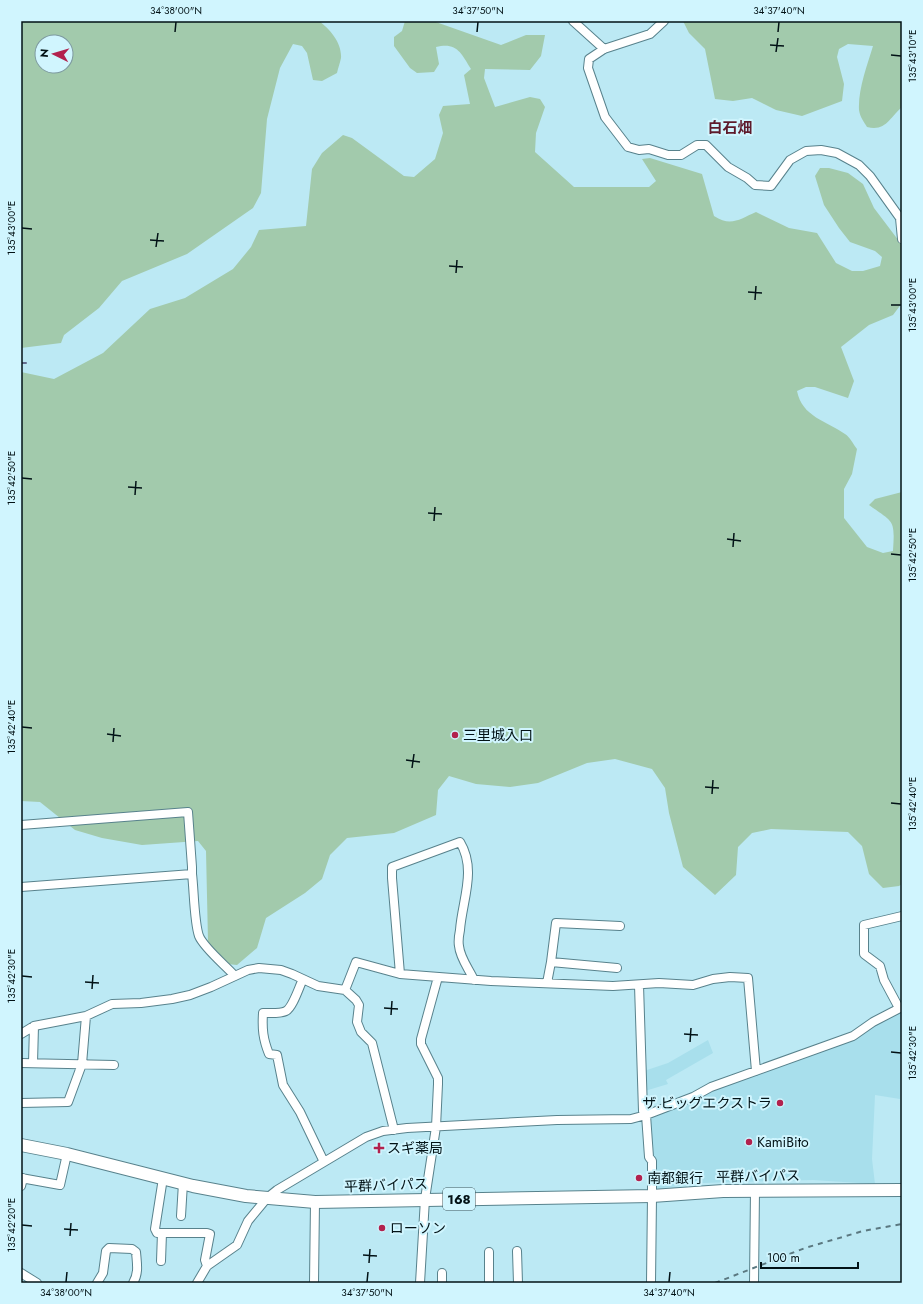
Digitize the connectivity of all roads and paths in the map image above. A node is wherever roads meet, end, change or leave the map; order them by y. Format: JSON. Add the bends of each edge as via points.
{"nodes":[{"id":1,"x":573,"y":21,"type":"edge"},
{"id":2,"x":664,"y":21,"type":"edge"},
{"id":3,"x":604,"y":49,"type":"junction"},
{"id":4,"x":902,"y":239,"type":"edge"},
{"id":5,"x":21,"y":825,"type":"edge"},
{"id":6,"x":192,"y":874,"type":"junction"},
{"id":7,"x":21,"y":887,"type":"edge"},
{"id":8,"x":902,"y":916,"type":"edge"},
{"id":9,"x":620,"y":926,"type":"dead end"},
{"id":10,"x":551,"y":962,"type":"junction"},
{"id":11,"x":617,"y":968,"type":"dead end"},
{"id":12,"x":400,"y":974,"type":"junction"},
{"id":13,"x":234,"y":975,"type":"junction"},
{"id":14,"x":438,"y":977,"type":"junction"},
{"id":15,"x":303,"y":979,"type":"junction"},
{"id":16,"x":474,"y":980,"type":"junction"},
{"id":17,"x":547,"y":983,"type":"junction"},
{"id":18,"x":639,"y":984,"type":"junction"},
{"id":19,"x":345,"y":990,"type":"junction"},
{"id":20,"x":901,"y":1008,"type":"edge"},
{"id":21,"x":86,"y":1016,"type":"junction"},
{"id":22,"x":34,"y":1026,"type":"junction"},
{"id":23,"x":21,"y":1034,"type":"edge"},
{"id":24,"x":21,"y":1063,"type":"edge"},
{"id":25,"x":33,"y":1063,"type":"junction"},
{"id":26,"x":82,"y":1064,"type":"junction"},
{"id":27,"x":114,"y":1065,"type":"dead end"},
{"id":28,"x":756,"y":1071,"type":"junction"},
{"id":29,"x":21,"y":1102,"type":"edge"},
{"id":30,"x":646,"y":1115,"type":"junction"},
{"id":31,"x":436,"y":1127,"type":"junction"},
{"id":32,"x":394,"y":1130,"type":"junction"},
{"id":33,"x":21,"y":1145,"type":"edge"},
{"id":34,"x":67,"y":1154,"type":"junction"},
{"id":35,"x":324,"y":1162,"type":"junction"},
{"id":36,"x":163,"y":1178,"type":"junction"},
{"id":37,"x":22,"y":1180,"type":"edge"},
{"id":38,"x":184,"y":1184,"type":"junction"},
{"id":39,"x":755,"y":1190,"type":"junction"},
{"id":40,"x":902,"y":1190,"type":"edge"},
{"id":41,"x":652,"y":1196,"type":"junction"},
{"id":42,"x":267,"y":1198,"type":"junction"},
{"id":43,"x":425,"y":1199,"type":"junction"},
{"id":44,"x":315,"y":1202,"type":"junction"},
{"id":45,"x":182,"y":1216,"type":"dead end"},
{"id":46,"x":162,"y":1233,"type":"junction"},
{"id":47,"x":517,"y":1251,"type":"dead end"},
{"id":48,"x":489,"y":1252,"type":"dead end"},
{"id":49,"x":161,"y":1261,"type":"dead end"},
{"id":50,"x":207,"y":1266,"type":"junction"},
{"id":51,"x":21,"y":1273,"type":"edge"},
{"id":52,"x":442,"y":1273,"type":"dead end"},
{"id":53,"x":37,"y":1283,"type":"edge"},
{"id":54,"x":97,"y":1283,"type":"edge"},
{"id":55,"x":132,"y":1283,"type":"edge"},
{"id":56,"x":197,"y":1283,"type":"edge"},
{"id":57,"x":314,"y":1283,"type":"edge"},
{"id":58,"x":420,"y":1283,"type":"edge"},
{"id":59,"x":442,"y":1283,"type":"edge"},
{"id":60,"x":489,"y":1283,"type":"edge"},
{"id":61,"x":518,"y":1283,"type":"edge"},
{"id":62,"x":651,"y":1283,"type":"edge"},
{"id":63,"x":754,"y":1283,"type":"edge"}],
"edges":[{"from":1,"to":3,"type":"street"},
{"from":2,"to":3,"type":"street","via":[[650,34]]},
{"from":3,"to":4,"type":"street","via":[[589,59],[588,68],[605,117],[628,147],[681,155],[696,145],[706,145],[728,167],[755,185],[771,186],[790,160],[806,151],[821,150],[837,154],[859,165],[870,176],[900,218]]},
{"from":5,"to":6,"type":"street","via":[[188,812]]},
{"from":6,"to":7,"type":"street"},
{"from":6,"to":13,"type":"street","via":[[199,935]]},
{"from":8,"to":20,"type":"street","via":[[864,925],[864,954],[880,966],[884,980]]},
{"from":9,"to":10,"type":"street","via":[[556,923]]},
{"from":10,"to":11,"type":"street"},
{"from":10,"to":17,"type":"street"},
{"from":12,"to":14,"type":"street"},
{"from":12,"to":16,"type":"street","via":[[392,868],[460,842],[468,867],[467,893],[460,920],[458,945]]},
{"from":12,"to":19,"type":"street","via":[[356,962]]},
{"from":13,"to":15,"type":"street","via":[[259,968],[281,970]]},
{"from":13,"to":21,"type":"street","via":[[211,987],[172,999],[112,1004]]},
{"from":14,"to":16,"type":"street"},
{"from":14,"to":31,"type":"street","via":[[421,1039],[438,1078]]},
{"from":15,"to":19,"type":"street","via":[[318,986]]},
{"from":15,"to":35,"type":"street","via":[[287,1010],[263,1013],[262,1030],[269,1054],[277,1055],[283,1085],[300,1112]]},
{"from":16,"to":17,"type":"street"},
{"from":17,"to":18,"type":"street","via":[[613,986]]},
{"from":18,"to":28,"type":"street","via":[[693,985],[713,979],[748,978]]},
{"from":18,"to":30,"type":"street","via":[[643,1111]]},
{"from":19,"to":32,"type":"street","via":[[359,1005],[357,1022],[361,1032],[372,1043]]},
{"from":20,"to":28,"type":"street","via":[[852,1036]]},
{"from":21,"to":22,"type":"street"},
{"from":21,"to":26,"type":"street"},
{"from":22,"to":23,"type":"street"},
{"from":22,"to":25,"type":"street"},
{"from":24,"to":25,"type":"street"},
{"from":25,"to":26,"type":"street"},
{"from":26,"to":27,"type":"street"},
{"from":26,"to":29,"type":"street","via":[[68,1102]]},
{"from":28,"to":30,"type":"street"},
{"from":30,"to":31,"type":"street","via":[[632,1119],[557,1120]]},
{"from":30,"to":41,"type":"street","via":[[649,1157],[652,1161]]},
{"from":31,"to":32,"type":"street"},
{"from":31,"to":43,"type":"street"},
{"from":32,"to":35,"type":"street","via":[[366,1137]]},
{"from":33,"to":34,"type":"highway","name":"平群バイパス","number":"168"},
{"from":34,"to":36,"type":"highway","name":"平群バイパス","number":"168"},
{"from":34,"to":37,"type":"street","via":[[60,1185]]},
{"from":35,"to":42,"type":"street"},
{"from":36,"to":38,"type":"highway","name":"平群バイパス","number":"168"},
{"from":36,"to":46,"type":"street","via":[[155,1229],[157,1233]]},
{"from":38,"to":42,"type":"highway","name":"平群バイパス","number":"168"},
{"from":38,"to":45,"type":"street"},
{"from":39,"to":40,"type":"highway","name":"平群バイパス","number":"168"},
{"from":39,"to":41,"type":"highway","name":"平群バイパス","number":"168"},
{"from":39,"to":63,"type":"street"},
{"from":41,"to":43,"type":"highway","name":"平群バイパス","number":"168"},
{"from":41,"to":62,"type":"street"},
{"from":42,"to":44,"type":"highway","name":"平群バイパス","number":"168"},
{"from":42,"to":50,"type":"street","via":[[248,1221],[237,1245]]},
{"from":43,"to":44,"type":"highway","name":"平群バイパス","number":"168"},
{"from":43,"to":58,"type":"street"},
{"from":44,"to":57,"type":"street"},
{"from":46,"to":49,"type":"street"},
{"from":46,"to":50,"type":"street","via":[[210,1234],[205,1260]]},
{"from":47,"to":61,"type":"street"},
{"from":48,"to":60,"type":"street"},
{"from":50,"to":56,"type":"street"},
{"from":51,"to":53,"type":"street"},
{"from":52,"to":59,"type":"street"},
{"from":54,"to":55,"type":"street","via":[[103,1272],[106,1251],[109,1248],[132,1249],[136,1252],[138,1272]]}]}
